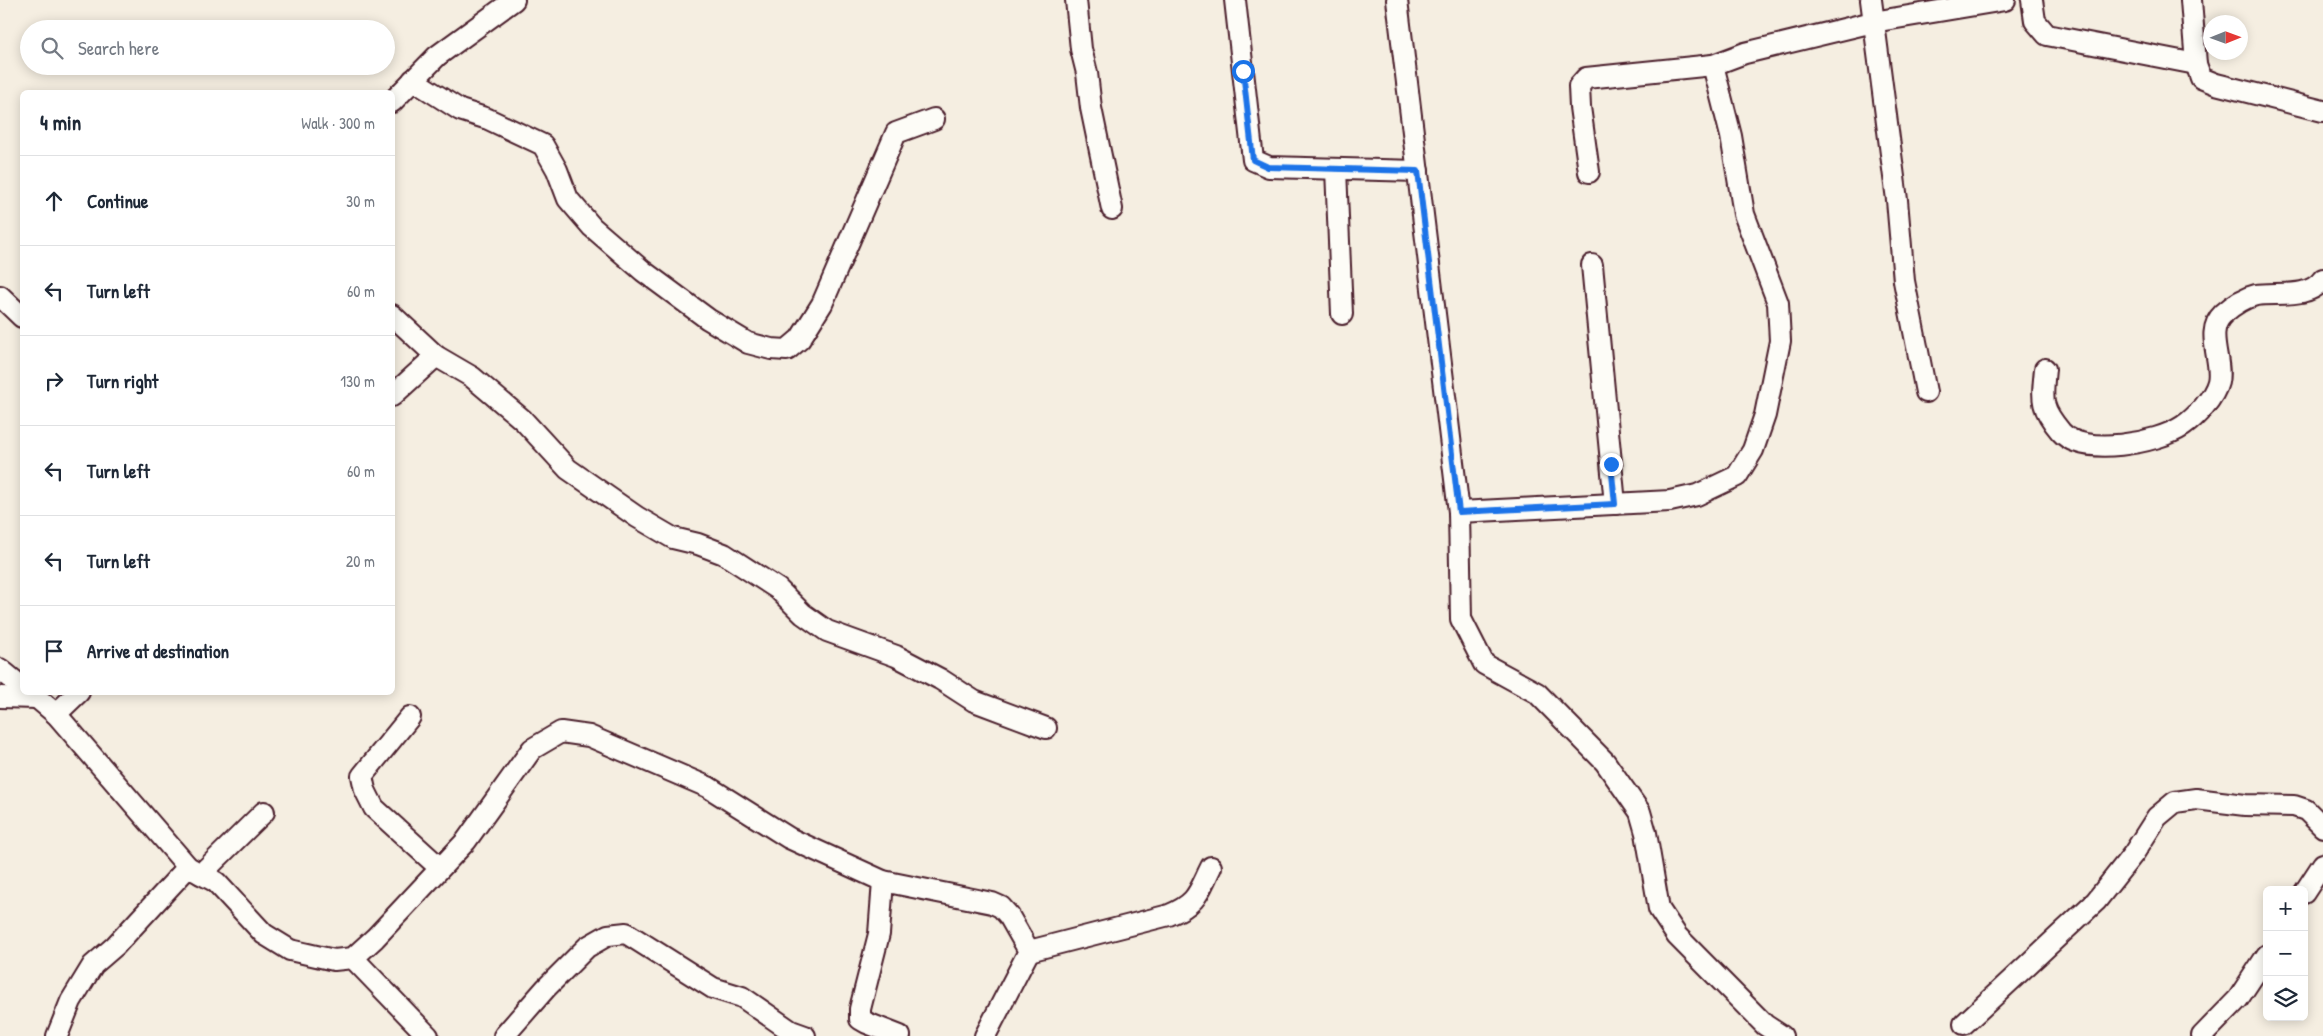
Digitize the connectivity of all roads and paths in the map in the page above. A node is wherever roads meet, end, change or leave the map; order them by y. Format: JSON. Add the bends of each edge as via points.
{"nodes":[{"id":1,"x":514,"y":0,"type":"edge"},
{"id":2,"x":1076,"y":0,"type":"edge"},
{"id":3,"x":1235,"y":0,"type":"edge"},
{"id":4,"x":1397,"y":0,"type":"edge"},
{"id":5,"x":1871,"y":0,"type":"edge"},
{"id":6,"x":2005,"y":0,"type":"edge"},
{"id":7,"x":2032,"y":0,"type":"edge"},
{"id":8,"x":2191,"y":0,"type":"edge"},
{"id":9,"x":1873,"y":22,"type":"junction"},
{"id":10,"x":2196,"y":64,"type":"junction"},
{"id":11,"x":1713,"y":65,"type":"junction"},
{"id":12,"x":412,"y":80,"type":"junction"},
{"id":13,"x":395,"y":99,"type":"edge"},
{"id":14,"x":2323,"y":111,"type":"edge"},
{"id":15,"x":934,"y":119,"type":"dead end"},
{"id":16,"x":1336,"y":169,"type":"junction"},
{"id":17,"x":1418,"y":171,"type":"junction"},
{"id":18,"x":1589,"y":172,"type":"dead end"},
{"id":19,"x":1112,"y":209,"type":"dead end"},
{"id":20,"x":1592,"y":266,"type":"dead end"},
{"id":21,"x":2323,"y":279,"type":"edge"},
{"id":22,"x":0,"y":296,"type":"edge"},
{"id":23,"x":20,"y":314,"type":"edge"},
{"id":24,"x":1342,"y":314,"type":"dead end"},
{"id":25,"x":395,"y":318,"type":"edge"},
{"id":26,"x":436,"y":356,"type":"junction"},
{"id":27,"x":2045,"y":369,"type":"dead end"},
{"id":28,"x":1926,"y":392,"type":"dead end"},
{"id":29,"x":395,"y":393,"type":"edge"},
{"id":30,"x":1615,"y":504,"type":"junction"},
{"id":31,"x":1459,"y":512,"type":"junction"},
{"id":32,"x":0,"y":669,"type":"edge"},
{"id":33,"x":20,"y":684,"type":"edge"},
{"id":34,"x":20,"y":694,"type":"edge"},
{"id":35,"x":34,"y":695,"type":"edge"},
{"id":36,"x":76,"y":695,"type":"edge"},
{"id":37,"x":0,"y":697,"type":"edge"},
{"id":38,"x":56,"y":714,"type":"junction"},
{"id":39,"x":410,"y":717,"type":"dead end"},
{"id":40,"x":1046,"y":728,"type":"dead end"},
{"id":41,"x":264,"y":812,"type":"dead end"},
{"id":42,"x":2323,"y":828,"type":"edge"},
{"id":43,"x":2323,"y":864,"type":"edge"},
{"id":44,"x":1211,"y":867,"type":"dead end"},
{"id":45,"x":440,"y":868,"type":"junction"},
{"id":46,"x":194,"y":871,"type":"junction"},
{"id":47,"x":883,"y":881,"type":"junction"},
{"id":48,"x":2308,"y":887,"type":"edge"},
{"id":49,"x":1029,"y":951,"type":"junction"},
{"id":50,"x":353,"y":958,"type":"junction"},
{"id":51,"x":2263,"y":961,"type":"edge"},
{"id":52,"x":1964,"y":1024,"type":"dead end"},
{"id":53,"x":860,"y":1027,"type":"edge"},
{"id":54,"x":58,"y":1036,"type":"edge"},
{"id":55,"x":428,"y":1036,"type":"edge"},
{"id":56,"x":504,"y":1036,"type":"edge"},
{"id":57,"x":805,"y":1036,"type":"edge"},
{"id":58,"x":900,"y":1036,"type":"edge"},
{"id":59,"x":985,"y":1036,"type":"edge"},
{"id":60,"x":1782,"y":1036,"type":"edge"},
{"id":61,"x":2202,"y":1036,"type":"edge"}],
"edges":[{"from":1,"to":12,"type":"street","via":[[437,56]]},
{"from":2,"to":19,"type":"street","via":[[1091,108]]},
{"from":3,"to":16,"type":"street","via":[[1253,160],[1268,167]]},
{"from":4,"to":17,"type":"street"},
{"from":5,"to":9,"type":"street"},
{"from":6,"to":9,"type":"street"},
{"from":7,"to":10,"type":"street","via":[[2035,21],[2047,35]]},
{"from":8,"to":10,"type":"street"},
{"from":9,"to":11,"type":"street","via":[[1745,53]]},
{"from":9,"to":28,"type":"street","via":[[1896,192],[1904,281]]},
{"from":10,"to":14,"type":"street","via":[[2201,78],[2216,84]]},
{"from":11,"to":18,"type":"street","via":[[1586,78],[1579,86]]},
{"from":11,"to":30,"type":"street","via":[[1731,136],[1744,214],[1778,303],[1780,341],[1765,414],[1753,450],[1737,476],[1697,495],[1670,501]]},
{"from":12,"to":13,"type":"street"},
{"from":12,"to":15,"type":"street","via":[[460,110],[488,119],[543,145],[568,199],[592,227],[643,271],[708,319],[748,343],[771,349],[787,350],[800,339],[822,304],[896,133]]},
{"from":16,"to":17,"type":"street"},
{"from":16,"to":24,"type":"street"},
{"from":17,"to":31,"type":"street"},
{"from":20,"to":30,"type":"street"},
{"from":21,"to":27,"type":"street","via":[[2319,285],[2300,292],[2255,295],[2236,303],[2219,318],[2214,333],[2218,382],[2210,400],[2183,426],[2160,437],[2117,445],[2087,444],[2066,438],[2051,420],[2042,401]]},
{"from":22,"to":23,"type":"street"},
{"from":25,"to":26,"type":"street"},
{"from":26,"to":29,"type":"street"},
{"from":26,"to":40,"type":"street","via":[[472,378],[523,420],[568,469],[637,517],[673,538],[724,554],[778,589],[826,631],[896,656],[974,701]]},
{"from":30,"to":31,"type":"street"},
{"from":31,"to":60,"type":"street","via":[[1461,619],[1484,664],[1537,693],[1605,762],[1640,812],[1659,909],[1677,936],[1765,1025]]},
{"from":32,"to":33,"type":"street"},
{"from":34,"to":37,"type":"street"},
{"from":35,"to":38,"type":"street"},
{"from":36,"to":38,"type":"street"},
{"from":38,"to":46,"type":"street"},
{"from":39,"to":45,"type":"street","via":[[362,776],[374,808]]},
{"from":41,"to":46,"type":"street"},
{"from":42,"to":52,"type":"street","via":[[2306,810],[2294,806],[2196,799],[2175,802],[2157,817],[2134,853],[2096,901]]},
{"from":43,"to":48,"type":"street"},
{"from":44,"to":49,"type":"street","via":[[1188,908]]},
{"from":45,"to":47,"type":"street","via":[[466,841],[532,749],[561,732],[589,736],[708,787],[789,838]]},
{"from":45,"to":50,"type":"street"},
{"from":46,"to":50,"type":"street","via":[[216,882],[264,934],[290,950],[334,960]]},
{"from":46,"to":54,"type":"street","via":[[93,965],[71,1001]]},
{"from":47,"to":49,"type":"street","via":[[1001,907]]},
{"from":47,"to":53,"type":"street","via":[[879,934],[860,1009]]},
{"from":49,"to":59,"type":"street"},
{"from":50,"to":55,"type":"street"},
{"from":51,"to":61,"type":"street","via":[[2238,999]]},
{"from":53,"to":58,"type":"street","via":[[866,1024]]},
{"from":56,"to":57,"type":"street","via":[[587,947],[608,935],[626,934],[713,988],[742,998],[791,1031]]}]}
